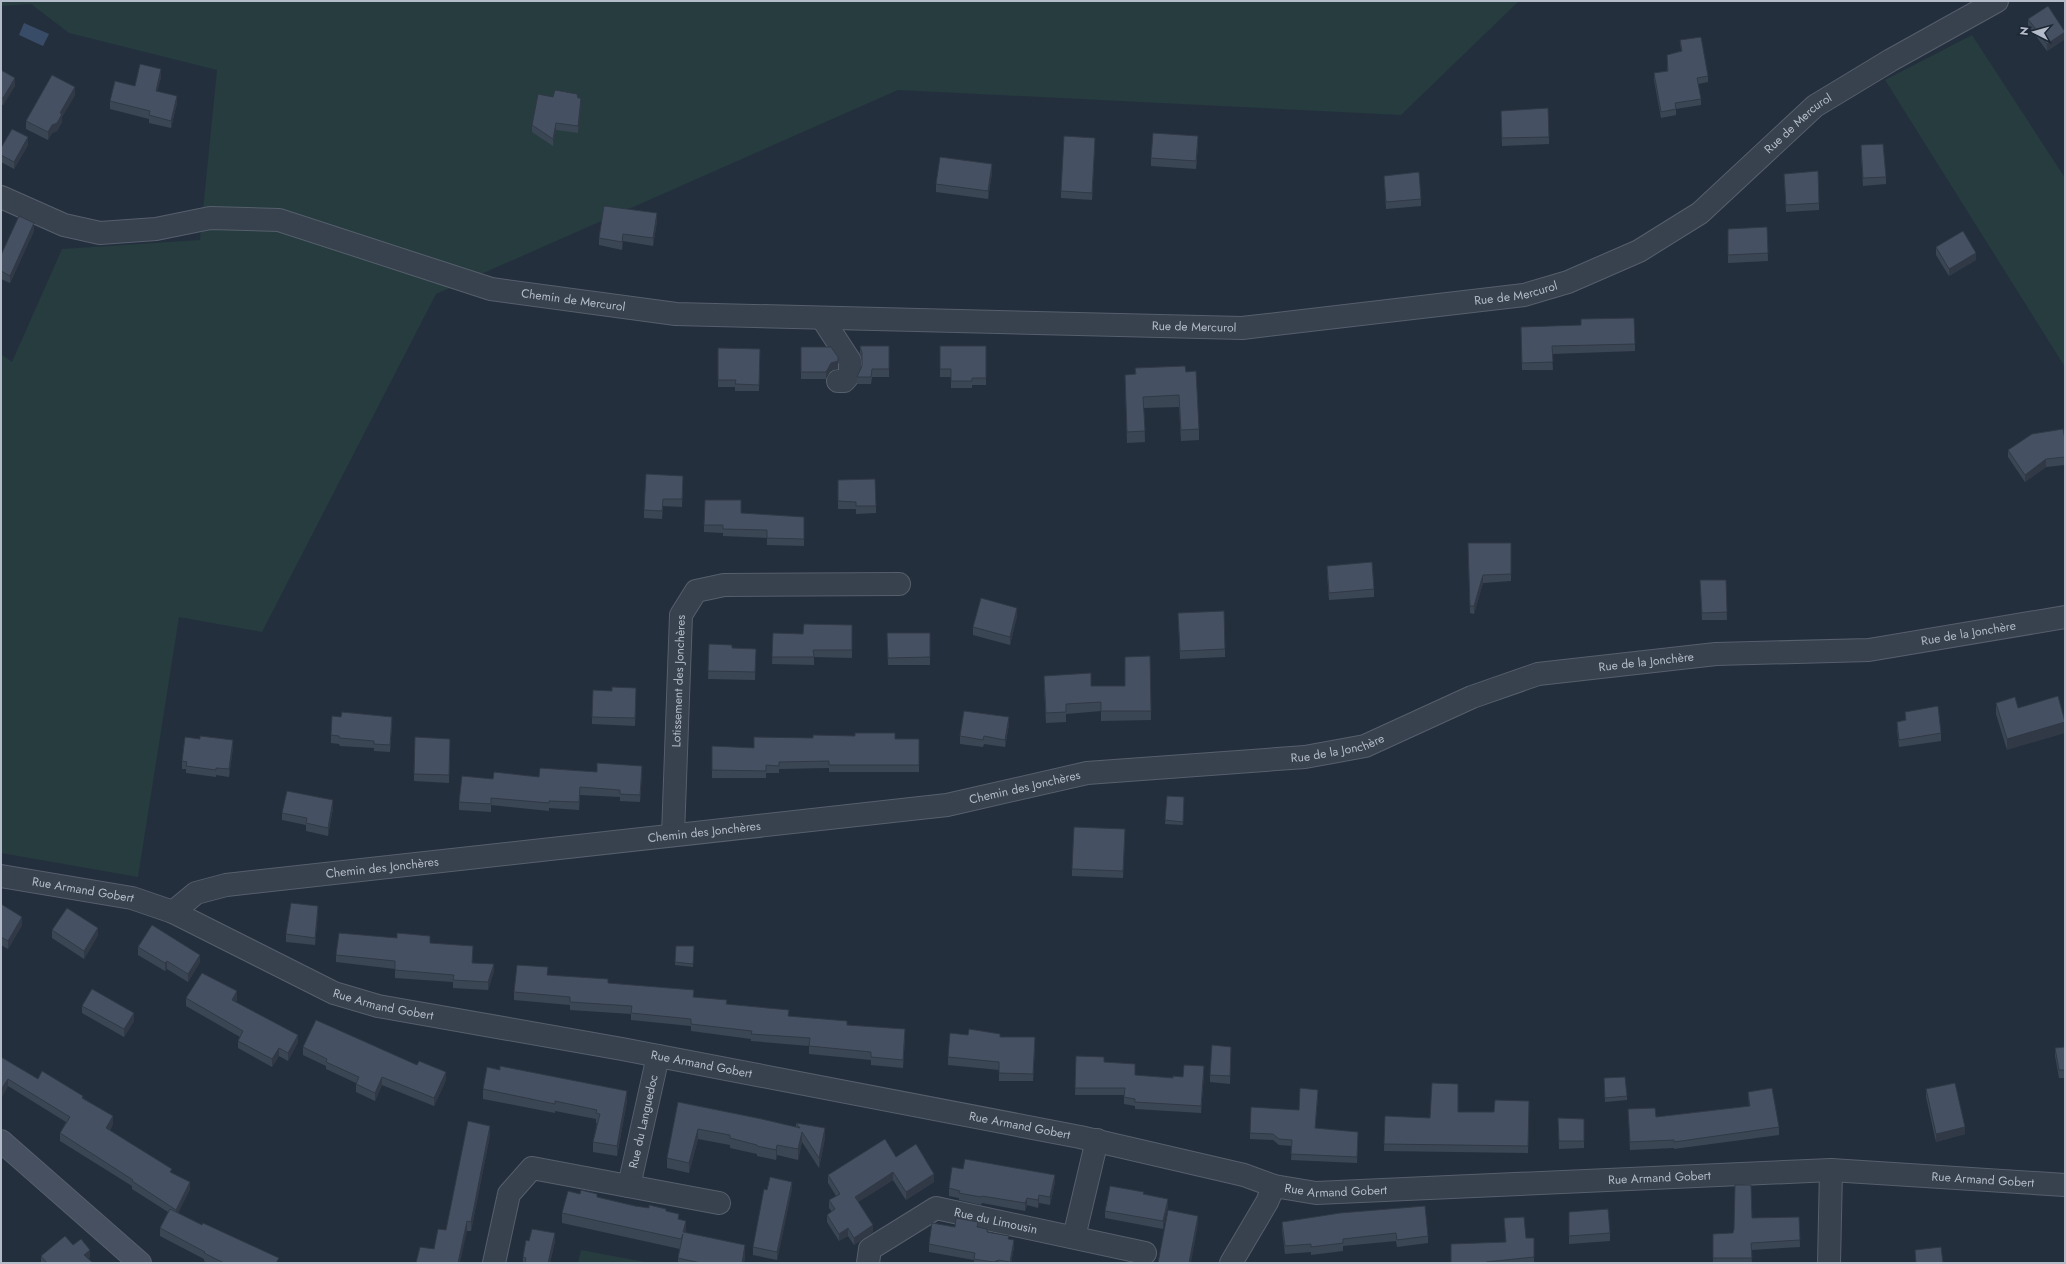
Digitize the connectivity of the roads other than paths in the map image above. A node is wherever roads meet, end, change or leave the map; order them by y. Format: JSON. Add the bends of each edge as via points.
{"nodes":[{"id":1,"x":1997,"y":1,"type":"edge"},
{"id":2,"x":1,"y":197,"type":"edge"},
{"id":3,"x":822,"y":318,"type":"junction"},
{"id":4,"x":948,"y":321,"type":"joint"},
{"id":5,"x":838,"y":381,"type":"dead end"},
{"id":6,"x":899,"y":584,"type":"dead end"},
{"id":7,"x":2065,"y":617,"type":"edge"},
{"id":8,"x":1241,"y":762,"type":"joint"},
{"id":9,"x":673,"y":835,"type":"junction"},
{"id":10,"x":1,"y":876,"type":"edge"},
{"id":11,"x":173,"y":912,"type":"junction"},
{"id":12,"x":658,"y":1056,"type":"junction"},
{"id":13,"x":1097,"y":1140,"type":"junction"},
{"id":14,"x":1,"y":1141,"type":"edge"},
{"id":15,"x":1831,"y":1170,"type":"junction"},
{"id":16,"x":2065,"y":1185,"type":"edge"},
{"id":17,"x":629,"y":1186,"type":"junction"},
{"id":18,"x":1274,"y":1186,"type":"junction"},
{"id":19,"x":719,"y":1202,"type":"dead end"},
{"id":20,"x":1074,"y":1237,"type":"junction"},
{"id":21,"x":1145,"y":1253,"type":"dead end"},
{"id":22,"x":140,"y":1263,"type":"edge"},
{"id":23,"x":494,"y":1263,"type":"edge"},
{"id":24,"x":868,"y":1263,"type":"edge"},
{"id":25,"x":1231,"y":1263,"type":"edge"},
{"id":26,"x":1829,"y":1263,"type":"edge"}],
"edges":[{"from":1,"to":4,"type":"street","name":"Rue de Mercurol","via":[[1815,106],[1700,213],[1639,251],[1568,282],[1524,295],[1242,328]]},
{"from":2,"to":3,"type":"street","name":"Chemin de Mercurol","via":[[64,225],[100,233],[156,228],[210,218],[279,220],[491,289],[676,314]]},
{"from":3,"to":4,"type":"street","name":"Chemin de Mercurol"},
{"from":3,"to":5,"type":"street","via":[[850,361],[850,374],[844,381]]},
{"from":6,"to":9,"type":"street","name":"Lotissement des Jonchères","via":[[724,585],[696,591],[681,615]]},
{"from":7,"to":8,"type":"street","name":"Rue de la Jonchère","via":[[1869,650],[1716,654],[1538,674],[1472,697],[1365,746],[1305,757]]},
{"from":8,"to":9,"type":"street","name":"Chemin des Jonchères","via":[[1087,773],[947,805]]},
{"from":9,"to":11,"type":"street","name":"Chemin des Jonchères","via":[[226,885],[196,893]]},
{"from":10,"to":11,"type":"street","name":"Rue Armand Gobert","via":[[132,898]]},
{"from":11,"to":12,"type":"street","name":"Rue Armand Gobert","via":[[334,992],[370,1004]]},
{"from":12,"to":13,"type":"street","name":"Rue Armand Gobert"},
{"from":12,"to":17,"type":"street","name":"Rue du Languedoc"},
{"from":13,"to":18,"type":"street","name":"Rue Armand Gobert","via":[[1244,1175]]},
{"from":13,"to":20,"type":"street"},
{"from":14,"to":22,"type":"main road"},
{"from":15,"to":16,"type":"street","name":"Rue Armand Gobert"},
{"from":15,"to":18,"type":"street","name":"Rue Armand Gobert","via":[[1316,1193]]},
{"from":15,"to":26,"type":"street"},
{"from":17,"to":19,"type":"street"},
{"from":17,"to":23,"type":"street","via":[[532,1168],[509,1194]]},
{"from":18,"to":25,"type":"street"},
{"from":20,"to":21,"type":"street","name":"Rue du Limousin"},
{"from":20,"to":24,"type":"street","name":"Rue du Limousin","via":[[936,1208],[870,1249]]}]}
